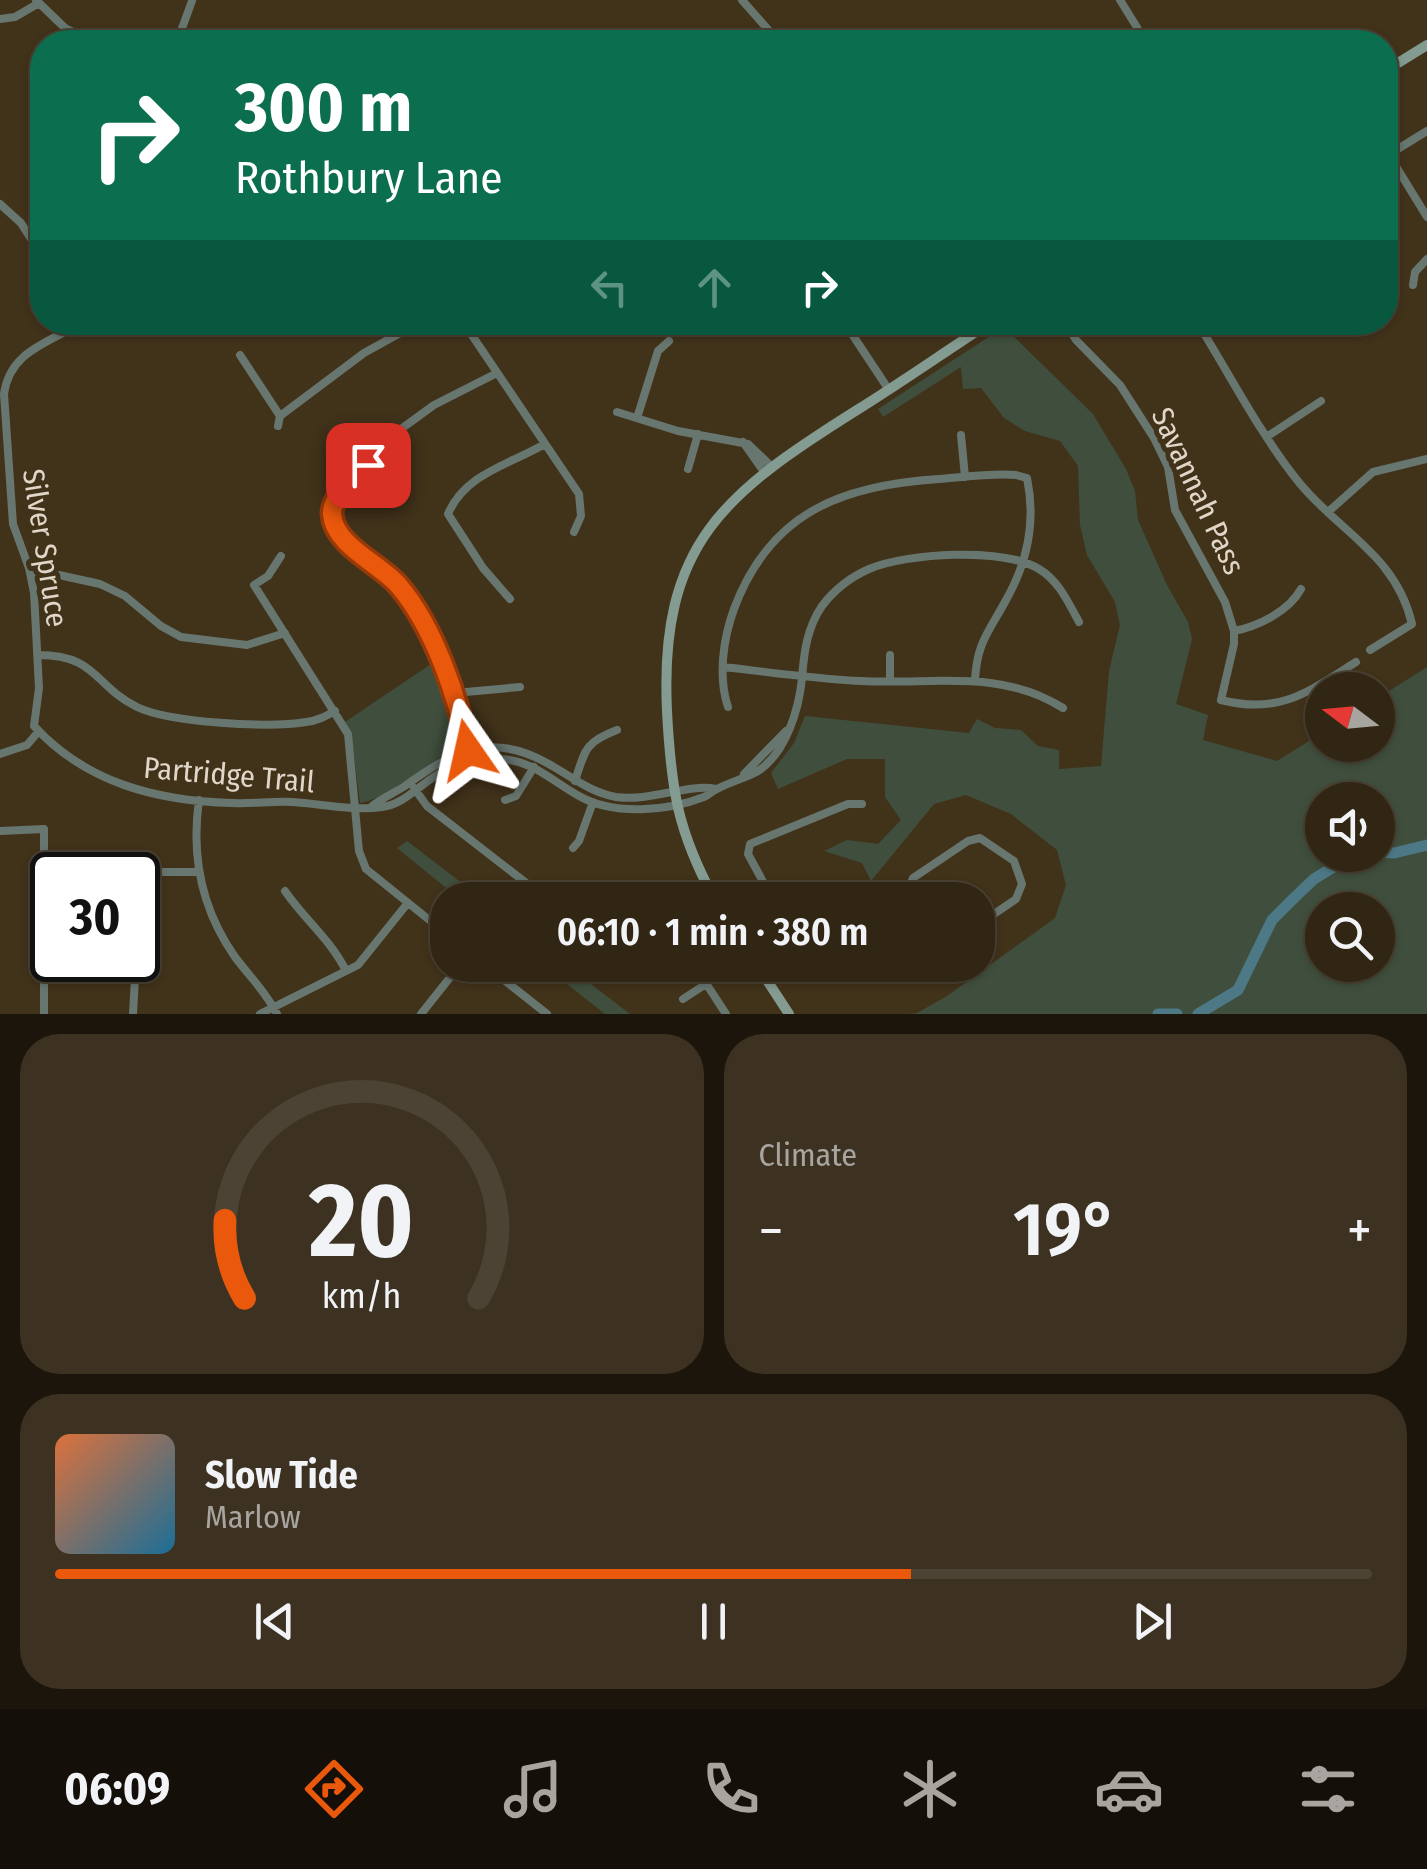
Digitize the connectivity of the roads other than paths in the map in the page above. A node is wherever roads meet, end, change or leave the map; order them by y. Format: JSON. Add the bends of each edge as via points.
{"nodes":[{"id":1,"x":742,"y":0,"type":"edge"},
{"id":2,"x":1120,"y":0,"type":"edge"},
{"id":3,"x":192,"y":1,"type":"edge"},
{"id":4,"x":38,"y":2,"type":"edge"},
{"id":5,"x":0,"y":20,"type":"edge"},
{"id":6,"x":69,"y":30,"type":"edge"},
{"id":7,"x":181,"y":30,"type":"edge"},
{"id":8,"x":768,"y":30,"type":"edge"},
{"id":9,"x":1139,"y":30,"type":"edge"},
{"id":10,"x":1427,"y":45,"type":"edge"},
{"id":11,"x":1398,"y":64,"type":"edge"},
{"id":12,"x":1427,"y":131,"type":"edge"},
{"id":13,"x":1398,"y":149,"type":"edge"},
{"id":14,"x":1398,"y":173,"type":"edge"},
{"id":15,"x":0,"y":204,"type":"edge"},
{"id":16,"x":1427,"y":217,"type":"edge"},
{"id":17,"x":30,"y":237,"type":"edge"},
{"id":18,"x":1427,"y":259,"type":"edge"},
{"id":19,"x":1412,"y":285,"type":"dead end"},
{"id":20,"x":58,"y":335,"type":"edge"},
{"id":21,"x":397,"y":335,"type":"edge"},
{"id":22,"x":472,"y":335,"type":"edge"},
{"id":23,"x":853,"y":335,"type":"edge"},
{"id":24,"x":972,"y":335,"type":"edge"},
{"id":25,"x":1073,"y":335,"type":"edge"},
{"id":26,"x":1205,"y":335,"type":"edge"},
{"id":27,"x":669,"y":341,"type":"dead end"},
{"id":28,"x":240,"y":354,"type":"dead end"},
{"id":29,"x":497,"y":374,"type":"junction"},
{"id":30,"x":889,"y":390,"type":"junction"},
{"id":31,"x":1321,"y":401,"type":"dead end"},
{"id":32,"x":617,"y":412,"type":"dead end"},
{"id":33,"x":637,"y":418,"type":"junction"},
{"id":34,"x":698,"y":434,"type":"junction"},
{"id":35,"x":961,"y":435,"type":"dead end"},
{"id":36,"x":1268,"y":436,"type":"junction"},
{"id":37,"x":544,"y":445,"type":"junction"},
{"id":38,"x":1427,"y":459,"type":"edge"},
{"id":39,"x":688,"y":469,"type":"dead end"},
{"id":40,"x":768,"y":469,"type":"junction"},
{"id":41,"x":964,"y":477,"type":"junction"},
{"id":42,"x":1328,"y":512,"type":"junction"},
{"id":43,"x":574,"y":532,"type":"dead end"},
{"id":44,"x":282,"y":556,"type":"dead end"},
{"id":45,"x":1024,"y":562,"type":"junction"},
{"id":46,"x":32,"y":578,"type":"junction"},
{"id":47,"x":1302,"y":588,"type":"dead end"},
{"id":48,"x":510,"y":600,"type":"dead end"},
{"id":49,"x":1079,"y":622,"type":"dead end"},
{"id":50,"x":1234,"y":631,"type":"junction"},
{"id":51,"x":285,"y":633,"type":"junction"},
{"id":52,"x":1370,"y":650,"type":"dead end"},
{"id":53,"x":38,"y":655,"type":"junction"},
{"id":54,"x":890,"y":655,"type":"dead end"},
{"id":55,"x":1356,"y":662,"type":"dead end"},
{"id":56,"x":723,"y":668,"type":"junction"},
{"id":57,"x":802,"y":676,"type":"junction"},
{"id":58,"x":976,"y":680,"type":"junction"},
{"id":59,"x":890,"y":681,"type":"junction"},
{"id":60,"x":520,"y":687,"type":"dead end"},
{"id":61,"x":455,"y":693,"type":"junction"},
{"id":62,"x":728,"y":707,"type":"dead end"},
{"id":63,"x":1063,"y":708,"type":"dead end"},
{"id":64,"x":335,"y":711,"type":"junction"},
{"id":65,"x":617,"y":730,"type":"dead end"},
{"id":66,"x":39,"y":731,"type":"junction"},
{"id":67,"x":468,"y":750,"type":"junction"},
{"id":68,"x":0,"y":754,"type":"edge"},
{"id":69,"x":470,"y":761,"type":"junction"},
{"id":70,"x":534,"y":767,"type":"junction"},
{"id":71,"x":549,"y":769,"type":"junction"},
{"id":72,"x":575,"y":781,"type":"junction"},
{"id":73,"x":412,"y":787,"type":"junction"},
{"id":74,"x":674,"y":799,"type":"junction"},
{"id":75,"x":199,"y":800,"type":"junction"},
{"id":76,"x":506,"y":800,"type":"dead end"},
{"id":77,"x":594,"y":802,"type":"junction"},
{"id":78,"x":862,"y":804,"type":"dead end"},
{"id":79,"x":356,"y":809,"type":"junction"},
{"id":80,"x":0,"y":831,"type":"edge"},
{"id":81,"x":572,"y":848,"type":"dead end"},
{"id":82,"x":199,"y":872,"type":"junction"},
{"id":83,"x":160,"y":873,"type":"edge"},
{"id":84,"x":525,"y":882,"type":"edge"},
{"id":85,"x":706,"y":882,"type":"edge"},
{"id":86,"x":764,"y":882,"type":"edge"},
{"id":87,"x":911,"y":882,"type":"edge"},
{"id":88,"x":286,"y":891,"type":"dead end"},
{"id":89,"x":407,"y":904,"type":"junction"},
{"id":90,"x":995,"y":913,"type":"edge"},
{"id":91,"x":430,"y":922,"type":"edge"},
{"id":92,"x":346,"y":971,"type":"junction"},
{"id":93,"x":135,"y":982,"type":"edge"},
{"id":94,"x":446,"y":982,"type":"edge"},
{"id":95,"x":507,"y":982,"type":"edge"},
{"id":96,"x":769,"y":982,"type":"edge"},
{"id":97,"x":706,"y":984,"type":"joint"},
{"id":98,"x":683,"y":999,"type":"dead end"},
{"id":99,"x":275,"y":1011,"type":"edge"},
{"id":100,"x":44,"y":1014,"type":"edge"},
{"id":101,"x":133,"y":1014,"type":"edge"},
{"id":102,"x":260,"y":1014,"type":"edge"},
{"id":103,"x":421,"y":1014,"type":"edge"},
{"id":104,"x":547,"y":1014,"type":"edge"},
{"id":105,"x":726,"y":1014,"type":"edge"},
{"id":106,"x":789,"y":1014,"type":"edge"}],
"edges":[{"from":1,"to":8,"type":"street"},
{"from":2,"to":9,"type":"street"},
{"from":3,"to":7,"type":"street"},
{"from":4,"to":5,"type":"street"},
{"from":4,"to":6,"type":"street"},
{"from":10,"to":11,"type":"main road"},
{"from":12,"to":13,"type":"street"},
{"from":14,"to":16,"type":"street"},
{"from":15,"to":17,"type":"street"},
{"from":18,"to":19,"type":"street"},
{"from":20,"to":46,"type":"street","name":"Silver Spruce","via":[[24,354],[4,394],[11,507]]},
{"from":21,"to":28,"type":"street","via":[[279,421]]},
{"from":22,"to":29,"type":"street"},
{"from":23,"to":30,"type":"street"},
{"from":24,"to":30,"type":"main road"},
{"from":25,"to":50,"type":"street","name":"Savannah Pass","via":[[1120,385],[1154,438],[1168,467],[1175,510]]},
{"from":26,"to":36,"type":"street"},
{"from":27,"to":33,"type":"street","via":[[658,351]]},
{"from":29,"to":37,"type":"street"},
{"from":29,"to":61,"type":"street","via":[[400,429],[336,500],[332,515],[339,534],[410,599]]},
{"from":30,"to":40,"type":"main road"},
{"from":31,"to":36,"type":"street"},
{"from":32,"to":33,"type":"street"},
{"from":33,"to":34,"type":"street"},
{"from":34,"to":39,"type":"street"},
{"from":34,"to":40,"type":"street","via":[[743,442]]},
{"from":35,"to":41,"type":"street"},
{"from":36,"to":42,"type":"street"},
{"from":37,"to":43,"type":"street","via":[[580,494]]},
{"from":37,"to":48,"type":"street","via":[[474,479],[448,514]]},
{"from":38,"to":42,"type":"street","via":[[1373,472]]},
{"from":40,"to":74,"type":"main road","via":[[708,530],[677,594],[666,658]]},
{"from":41,"to":45,"type":"street","via":[[1027,478],[1031,517]]},
{"from":41,"to":56,"type":"street","via":[[856,490],[787,528],[744,585]]},
{"from":42,"to":52,"type":"street","via":[[1380,562],[1412,624]]},
{"from":44,"to":51,"type":"street","via":[[254,585]]},
{"from":45,"to":49,"type":"street","via":[[1053,580]]},
{"from":45,"to":57,"type":"street","via":[[970,555],[892,562],[860,573],[821,608],[805,646]]},
{"from":45,"to":58,"type":"street","via":[[982,637]]},
{"from":46,"to":51,"type":"street","via":[[100,584],[182,637],[246,646]]},
{"from":46,"to":53,"type":"street","name":"Silver Spruce"},
{"from":47,"to":50,"type":"street","via":[[1294,602]]},
{"from":50,"to":55,"type":"street","name":"Savannah Pass","via":[[1222,700],[1277,704]]},
{"from":51,"to":64,"type":"street"},
{"from":53,"to":64,"type":"street","via":[[79,661],[126,700],[158,714],[236,724],[300,723]]},
{"from":53,"to":66,"type":"street","name":"Silver Spruce","via":[[33,722]]},
{"from":54,"to":59,"type":"street"},
{"from":56,"to":57,"type":"street"},
{"from":56,"to":62,"type":"street"},
{"from":57,"to":59,"type":"street"},
{"from":57,"to":74,"type":"street","via":[[783,745],[757,772]]},
{"from":58,"to":59,"type":"street"},
{"from":58,"to":63,"type":"street","via":[[1025,689]]},
{"from":60,"to":61,"type":"street"},
{"from":61,"to":67,"type":"street"},
{"from":64,"to":79,"type":"street","via":[[350,745]]},
{"from":65,"to":72,"type":"street","via":[[588,746]]},
{"from":66,"to":68,"type":"street","via":[[27,744]]},
{"from":66,"to":75,"type":"street","name":"Partridge Trail","via":[[104,780]]},
{"from":67,"to":69,"type":"street"},
{"from":67,"to":71,"type":"street","name":"Partridge Trail","via":[[512,750]]},
{"from":67,"to":73,"type":"street","name":"Partridge Trail","via":[[441,760]]},
{"from":69,"to":70,"type":"street","name":"Partridge Trail"},
{"from":69,"to":73,"type":"street","name":"Partridge Trail"},
{"from":70,"to":71,"type":"street","name":"Partridge Trail"},
{"from":70,"to":76,"type":"street","via":[[516,796]]},
{"from":71,"to":72,"type":"street","name":"Partridge Trail"},
{"from":71,"to":77,"type":"street","name":"Partridge Trail"},
{"from":72,"to":74,"type":"street","name":"Partridge Trail","via":[[620,798]]},
{"from":73,"to":79,"type":"street","name":"Partridge Trail","via":[[396,803]]},
{"from":73,"to":84,"type":"street"},
{"from":74,"to":77,"type":"street","name":"Partridge Trail","via":[[635,809]]},
{"from":74,"to":85,"type":"main road"},
{"from":75,"to":79,"type":"street","name":"Partridge Trail"},
{"from":75,"to":82,"type":"street"},
{"from":77,"to":81,"type":"street"},
{"from":78,"to":86,"type":"street","via":[[754,841],[748,848]]},
{"from":79,"to":89,"type":"street","via":[[366,869]]},
{"from":80,"to":100,"type":"street","via":[[44,829]]},
{"from":82,"to":83,"type":"street"},
{"from":82,"to":99,"type":"street","via":[[225,942]]},
{"from":87,"to":90,"type":"street","via":[[980,838],[1014,861],[1022,884],[1016,900]]},
{"from":88,"to":92,"type":"street"},
{"from":89,"to":91,"type":"street"},
{"from":89,"to":92,"type":"street"},
{"from":92,"to":99,"type":"street"},
{"from":93,"to":101,"type":"street"},
{"from":94,"to":103,"type":"street"},
{"from":95,"to":104,"type":"street"},
{"from":96,"to":106,"type":"main road"},
{"from":97,"to":98,"type":"street"},
{"from":97,"to":105,"type":"street"},
{"from":99,"to":102,"type":"street"}]}
